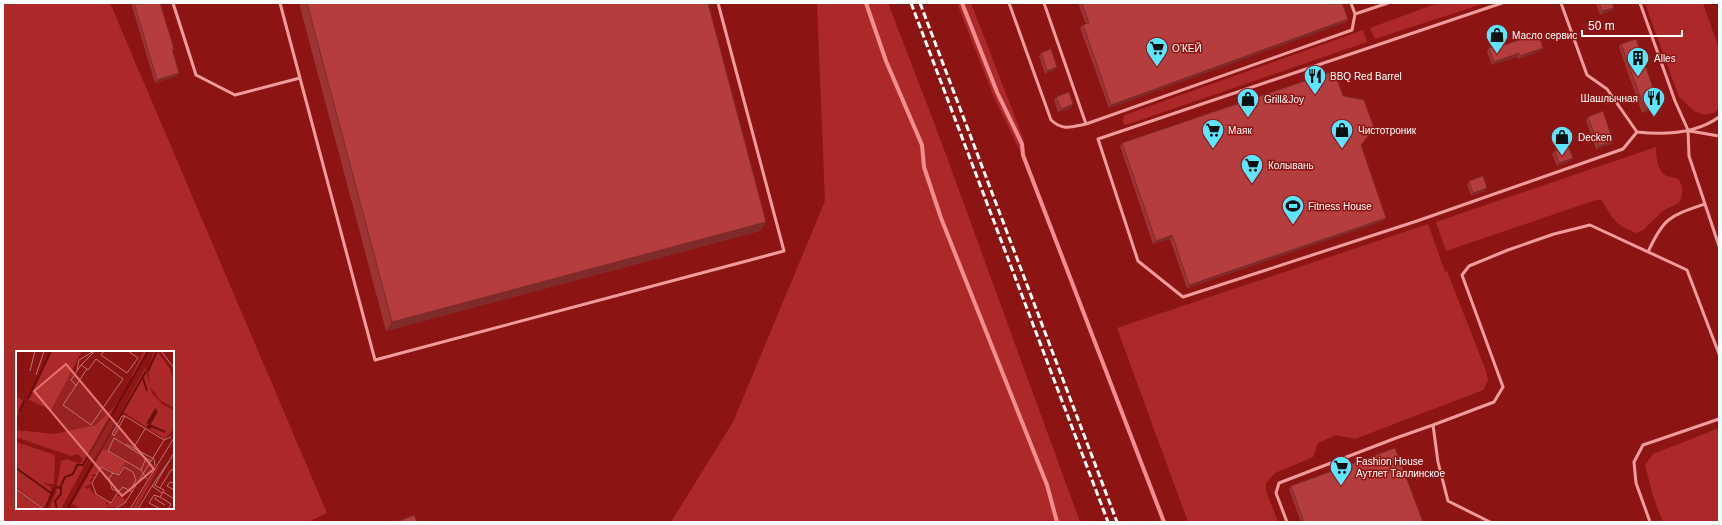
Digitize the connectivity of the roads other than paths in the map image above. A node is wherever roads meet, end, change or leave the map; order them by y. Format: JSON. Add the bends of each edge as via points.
{"nodes":[{"id":1,"x":173,"y":3,"type":"edge"},
{"id":2,"x":280,"y":3,"type":"edge"},
{"id":3,"x":718,"y":3,"type":"edge"},
{"id":4,"x":1009,"y":3,"type":"edge"},
{"id":5,"x":1044,"y":3,"type":"edge"},
{"id":6,"x":1351,"y":3,"type":"edge"},
{"id":7,"x":1388,"y":3,"type":"edge"},
{"id":8,"x":1502,"y":3,"type":"edge"},
{"id":9,"x":1561,"y":3,"type":"edge"},
{"id":10,"x":1640,"y":3,"type":"edge"},
{"id":11,"x":1356,"y":14,"type":"junction"},
{"id":12,"x":300,"y":78,"type":"junction"},
{"id":13,"x":1719,"y":117,"type":"edge"},
{"id":14,"x":1086,"y":124,"type":"junction"},
{"id":15,"x":1688,"y":130,"type":"junction"},
{"id":16,"x":1637,"y":132,"type":"junction"},
{"id":17,"x":1719,"y":136,"type":"edge"},
{"id":18,"x":1705,"y":204,"type":"junction"},
{"id":19,"x":1719,"y":246,"type":"edge"},
{"id":20,"x":1648,"y":252,"type":"junction"},
{"id":21,"x":1719,"y":354,"type":"edge"},
{"id":22,"x":1719,"y":419,"type":"edge"},
{"id":23,"x":1433,"y":425,"type":"junction"},
{"id":24,"x":1287,"y":522,"type":"edge"},
{"id":25,"x":1490,"y":522,"type":"edge"},
{"id":26,"x":1650,"y":522,"type":"edge"}],
"edges":[{"from":1,"to":12,"type":"lane","via":[[196,75],[235,95]]},
{"from":2,"to":12,"type":"lane"},
{"from":3,"to":12,"type":"lane","via":[[784,251],[375,360]]},
{"from":4,"to":14,"type":"lane","via":[[1051,120],[1067,129]]},
{"from":5,"to":14,"type":"lane"},
{"from":6,"to":11,"type":"lane"},
{"from":7,"to":11,"type":"lane"},
{"from":8,"to":16,"type":"lane","via":[[1098,139],[1138,261],[1183,296],[1416,221],[1624,149]]},
{"from":9,"to":16,"type":"lane","via":[[1587,75],[1607,89]]},
{"from":10,"to":15,"type":"lane"},
{"from":11,"to":14,"type":"lane","via":[[1352,30]]},
{"from":13,"to":15,"type":"lane","via":[[1710,123]]},
{"from":15,"to":16,"type":"lane","via":[[1659,134]]},
{"from":15,"to":17,"type":"lane"},
{"from":15,"to":18,"type":"lane","via":[[1690,156]]},
{"from":18,"to":19,"type":"lane"},
{"from":18,"to":20,"type":"lane","via":[[1675,214],[1663,223]]},
{"from":20,"to":21,"type":"lane","via":[[1686,270]]},
{"from":20,"to":23,"type":"lane","via":[[1590,225],[1554,234],[1469,266],[1462,275],[1503,387],[1494,402]]},
{"from":22,"to":26,"type":"lane","via":[[1643,445],[1634,462],[1636,483]]},
{"from":23,"to":24,"type":"lane","via":[[1279,483],[1276,493]]},
{"from":23,"to":25,"type":"lane","via":[[1438,462],[1448,501]]}]}
